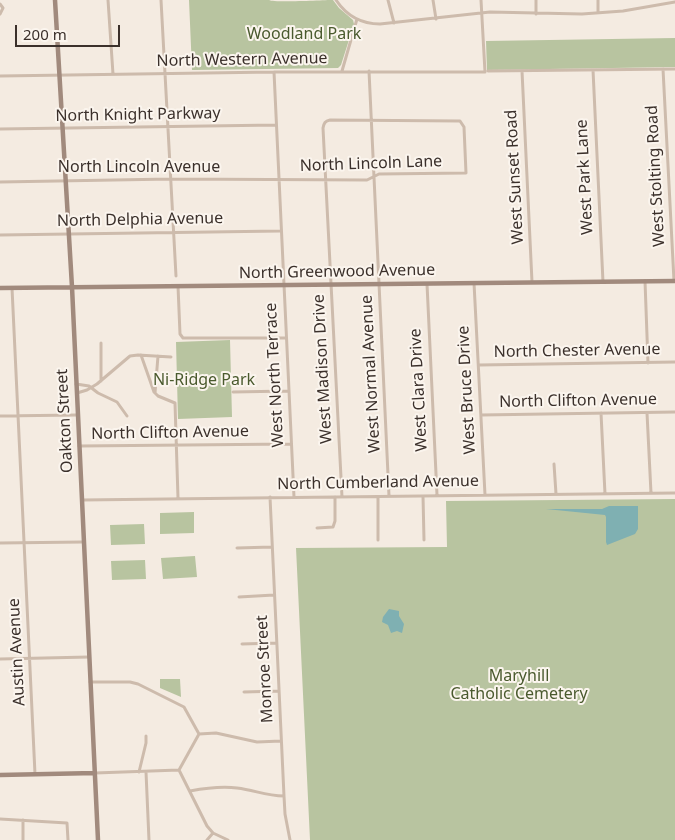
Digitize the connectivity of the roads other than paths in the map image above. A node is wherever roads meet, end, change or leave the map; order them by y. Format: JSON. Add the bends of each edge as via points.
{"nodes":[{"id":1,"x":55,"y":0,"type":"edge"},
{"id":2,"x":108,"y":0,"type":"edge"},
{"id":3,"x":161,"y":0,"type":"edge"},
{"id":4,"x":336,"y":0,"type":"edge"},
{"id":5,"x":388,"y":0,"type":"edge"},
{"id":6,"x":433,"y":0,"type":"edge"},
{"id":7,"x":482,"y":0,"type":"edge"},
{"id":8,"x":536,"y":0,"type":"edge"},
{"id":9,"x":598,"y":0,"type":"edge"},
{"id":10,"x":661,"y":2,"type":"edge"},
{"id":11,"x":675,"y":2,"type":"edge"},
{"id":12,"x":0,"y":4,"type":"edge"},
{"id":13,"x":482,"y":13,"type":"junction"},
{"id":14,"x":598,"y":13,"type":"junction"},
{"id":15,"x":0,"y":14,"type":"edge"},
{"id":16,"x":536,"y":14,"type":"junction"},
{"id":17,"x":436,"y":18,"type":"junction"},
{"id":18,"x":358,"y":20,"type":"junction"},
{"id":19,"x":394,"y":23,"type":"junction"},
{"id":20,"x":663,"y":69,"type":"junction"},
{"id":21,"x":675,"y":69,"type":"edge"},
{"id":22,"x":592,"y":70,"type":"junction"},
{"id":23,"x":486,"y":71,"type":"junction"},
{"id":24,"x":522,"y":71,"type":"junction"},
{"id":25,"x":274,"y":72,"type":"junction"},
{"id":26,"x":342,"y":72,"type":"junction"},
{"id":27,"x":369,"y":72,"type":"junction"},
{"id":28,"x":113,"y":74,"type":"junction"},
{"id":29,"x":166,"y":74,"type":"junction"},
{"id":30,"x":60,"y":75,"type":"junction"},
{"id":31,"x":0,"y":76,"type":"edge"},
{"id":32,"x":371,"y":120,"type":"junction"},
{"id":33,"x":276,"y":126,"type":"junction"},
{"id":34,"x":168,"y":127,"type":"junction"},
{"id":35,"x":63,"y":128,"type":"junction"},
{"id":36,"x":0,"y":129,"type":"edge"},
{"id":37,"x":373,"y":177,"type":"junction"},
{"id":38,"x":172,"y":179,"type":"junction"},
{"id":39,"x":278,"y":179,"type":"junction"},
{"id":40,"x":326,"y":179,"type":"junction"},
{"id":41,"x":66,"y":180,"type":"junction"},
{"id":42,"x":0,"y":182,"type":"edge"},
{"id":43,"x":280,"y":231,"type":"junction"},
{"id":44,"x":174,"y":232,"type":"junction"},
{"id":45,"x":68,"y":233,"type":"junction"},
{"id":46,"x":0,"y":235,"type":"edge"},
{"id":47,"x":176,"y":276,"type":"dead end"},
{"id":48,"x":645,"y":281,"type":"junction"},
{"id":49,"x":674,"y":281,"type":"edge"},
{"id":50,"x":532,"y":282,"type":"junction"},
{"id":51,"x":603,"y":282,"type":"junction"},
{"id":52,"x":474,"y":283,"type":"junction"},
{"id":53,"x":331,"y":284,"type":"junction"},
{"id":54,"x":379,"y":284,"type":"junction"},
{"id":55,"x":427,"y":284,"type":"junction"},
{"id":56,"x":283,"y":285,"type":"junction"},
{"id":57,"x":178,"y":286,"type":"junction"},
{"id":58,"x":72,"y":287,"type":"junction"},
{"id":59,"x":0,"y":288,"type":"edge"},
{"id":60,"x":12,"y":288,"type":"junction"},
{"id":61,"x":286,"y":338,"type":"junction"},
{"id":62,"x":101,"y":343,"type":"dead end"},
{"id":63,"x":142,"y":355,"type":"junction"},
{"id":64,"x":158,"y":356,"type":"junction"},
{"id":65,"x":171,"y":357,"type":"dead end"},
{"id":66,"x":675,"y":362,"type":"edge"},
{"id":67,"x":648,"y":363,"type":"junction"},
{"id":68,"x":478,"y":365,"type":"junction"},
{"id":69,"x":101,"y":381,"type":"junction"},
{"id":70,"x":76,"y":384,"type":"junction"},
{"id":71,"x":90,"y":387,"type":"junction"},
{"id":72,"x":288,"y":391,"type":"junction"},
{"id":73,"x":233,"y":392,"type":"dead end"},
{"id":74,"x":76,"y":394,"type":"junction"},
{"id":75,"x":155,"y":394,"type":"junction"},
{"id":76,"x":675,"y":412,"type":"edge"},
{"id":77,"x":601,"y":413,"type":"junction"},
{"id":78,"x":647,"y":413,"type":"junction"},
{"id":79,"x":77,"y":415,"type":"junction"},
{"id":80,"x":481,"y":415,"type":"junction"},
{"id":81,"x":0,"y":416,"type":"edge"},
{"id":82,"x":18,"y":416,"type":"junction"},
{"id":83,"x":127,"y":416,"type":"dead end"},
{"id":84,"x":291,"y":444,"type":"junction"},
{"id":85,"x":175,"y":445,"type":"junction"},
{"id":86,"x":79,"y":446,"type":"junction"},
{"id":87,"x":554,"y":464,"type":"dead end"},
{"id":88,"x":651,"y":493,"type":"junction"},
{"id":89,"x":675,"y":493,"type":"edge"},
{"id":90,"x":556,"y":494,"type":"junction"},
{"id":91,"x":605,"y":494,"type":"junction"},
{"id":92,"x":437,"y":495,"type":"junction"},
{"id":93,"x":485,"y":495,"type":"junction"},
{"id":94,"x":390,"y":496,"type":"junction"},
{"id":95,"x":423,"y":496,"type":"junction"},
{"id":96,"x":270,"y":497,"type":"junction"},
{"id":97,"x":294,"y":497,"type":"junction"},
{"id":98,"x":335,"y":497,"type":"junction"},
{"id":99,"x":342,"y":497,"type":"junction"},
{"id":100,"x":378,"y":497,"type":"junction"},
{"id":101,"x":178,"y":498,"type":"junction"},
{"id":102,"x":82,"y":500,"type":"junction"},
{"id":103,"x":317,"y":528,"type":"dead end"},
{"id":104,"x":378,"y":540,"type":"dead end"},
{"id":105,"x":424,"y":540,"type":"dead end"},
{"id":106,"x":83,"y":542,"type":"junction"},
{"id":107,"x":0,"y":543,"type":"edge"},
{"id":108,"x":24,"y":543,"type":"junction"},
{"id":109,"x":272,"y":547,"type":"junction"},
{"id":110,"x":237,"y":548,"type":"dead end"},
{"id":111,"x":274,"y":595,"type":"junction"},
{"id":112,"x":239,"y":597,"type":"dead end"},
{"id":113,"x":276,"y":643,"type":"junction"},
{"id":114,"x":242,"y":644,"type":"dead end"},
{"id":115,"x":89,"y":657,"type":"junction"},
{"id":116,"x":0,"y":659,"type":"edge"},
{"id":117,"x":30,"y":659,"type":"junction"},
{"id":118,"x":90,"y":682,"type":"junction"},
{"id":119,"x":279,"y":691,"type":"junction"},
{"id":120,"x":244,"y":692,"type":"dead end"},
{"id":121,"x":199,"y":734,"type":"junction"},
{"id":122,"x":146,"y":736,"type":"dead end"},
{"id":123,"x":281,"y":741,"type":"junction"},
{"id":124,"x":179,"y":770,"type":"junction"},
{"id":125,"x":139,"y":772,"type":"junction"},
{"id":126,"x":146,"y":772,"type":"junction"},
{"id":127,"x":95,"y":773,"type":"junction"},
{"id":128,"x":35,"y":774,"type":"junction"},
{"id":129,"x":0,"y":775,"type":"edge"},
{"id":130,"x":190,"y":791,"type":"junction"},
{"id":131,"x":284,"y":796,"type":"junction"},
{"id":132,"x":0,"y":819,"type":"edge"},
{"id":133,"x":23,"y":820,"type":"junction"},
{"id":134,"x":213,"y":833,"type":"junction"},
{"id":135,"x":24,"y":840,"type":"edge"},
{"id":136,"x":68,"y":840,"type":"edge"},
{"id":137,"x":98,"y":840,"type":"edge"},
{"id":138,"x":149,"y":840,"type":"edge"},
{"id":139,"x":207,"y":840,"type":"edge"},
{"id":140,"x":228,"y":840,"type":"edge"},
{"id":141,"x":290,"y":840,"type":"edge"}],
"edges":[{"from":1,"to":30,"type":"main road","name":"Oakton Street"},
{"from":2,"to":28,"type":"street"},
{"from":3,"to":29,"type":"street"},
{"from":4,"to":18,"type":"street"},
{"from":5,"to":19,"type":"street"},
{"from":6,"to":17,"type":"street"},
{"from":7,"to":13,"type":"street"},
{"from":8,"to":16,"type":"street"},
{"from":9,"to":14,"type":"street"},
{"from":10,"to":11,"type":"street"},
{"from":10,"to":14,"type":"street"},
{"from":12,"to":15,"type":"street","via":[[3,10]]},
{"from":13,"to":16,"type":"street"},
{"from":13,"to":17,"type":"street"},
{"from":13,"to":23,"type":"street"},
{"from":14,"to":16,"type":"street"},
{"from":17,"to":19,"type":"street"},
{"from":18,"to":19,"type":"street","via":[[374,24]]},
{"from":18,"to":26,"type":"street"},
{"from":20,"to":21,"type":"street","name":"North Western Avenue"},
{"from":20,"to":22,"type":"street","name":"North Western Avenue"},
{"from":20,"to":49,"type":"street","name":"West Stolting Road"},
{"from":22,"to":24,"type":"street","name":"North Western Avenue"},
{"from":22,"to":51,"type":"street","name":"West Park Lane"},
{"from":23,"to":24,"type":"street","name":"North Western Avenue"},
{"from":23,"to":27,"type":"street","name":"North Western Avenue"},
{"from":24,"to":50,"type":"street","name":"West Sunset Road"},
{"from":25,"to":26,"type":"street","name":"North Western Avenue"},
{"from":25,"to":29,"type":"street","name":"North Western Avenue"},
{"from":25,"to":33,"type":"street","name":"West North Terrace"},
{"from":26,"to":27,"type":"street","name":"North Western Avenue"},
{"from":27,"to":32,"type":"street","name":"West Normal Avenue"},
{"from":28,"to":29,"type":"street","name":"North Western Avenue"},
{"from":28,"to":30,"type":"street","name":"North Western Avenue"},
{"from":29,"to":34,"type":"street"},
{"from":30,"to":31,"type":"street","name":"North Western Avenue"},
{"from":30,"to":35,"type":"main road","name":"Oakton Street"},
{"from":32,"to":37,"type":"street","name":"West Normal Avenue"},
{"from":32,"to":37,"type":"street","name":"North Lincoln Lane","via":[[462,122],[466,173],[379,174]]},
{"from":32,"to":40,"type":"street","name":"West Madison Drive","via":[[325,122]]},
{"from":33,"to":34,"type":"street","name":"North Knight Parkway"},
{"from":33,"to":39,"type":"street","name":"West North Terrace"},
{"from":34,"to":35,"type":"street","name":"North Knight Parkway"},
{"from":34,"to":38,"type":"street"},
{"from":35,"to":36,"type":"street","name":"North Knight Parkway"},
{"from":35,"to":41,"type":"main road","name":"Oakton Street"},
{"from":37,"to":40,"type":"street","name":"North Lincoln Lane","via":[[367,180]]},
{"from":37,"to":54,"type":"street","name":"West Normal Avenue"},
{"from":38,"to":39,"type":"street","name":"North Lincoln Avenue"},
{"from":38,"to":41,"type":"street","name":"North Lincoln Avenue"},
{"from":38,"to":44,"type":"street"},
{"from":39,"to":40,"type":"street","name":"North Lincoln Lane"},
{"from":39,"to":43,"type":"street","name":"West North Terrace"},
{"from":40,"to":53,"type":"street","name":"West Madison Drive"},
{"from":41,"to":42,"type":"street","name":"North Lincoln Avenue"},
{"from":41,"to":45,"type":"main road","name":"Oakton Street"},
{"from":43,"to":44,"type":"street","name":"North Delphia Avenue"},
{"from":43,"to":56,"type":"street","name":"West North Terrace"},
{"from":44,"to":45,"type":"street","name":"North Delphia Avenue"},
{"from":44,"to":47,"type":"street"},
{"from":45,"to":46,"type":"street","name":"North Delphia Avenue"},
{"from":45,"to":58,"type":"main road","name":"Oakton Street"},
{"from":48,"to":49,"type":"main road","name":"North Greenwood Avenue"},
{"from":48,"to":51,"type":"main road","name":"North Greenwood Avenue"},
{"from":48,"to":67,"type":"street"},
{"from":50,"to":51,"type":"main road","name":"North Greenwood Avenue"},
{"from":50,"to":52,"type":"main road","name":"North Greenwood Avenue"},
{"from":52,"to":55,"type":"main road","name":"North Greenwood Avenue"},
{"from":52,"to":68,"type":"street","name":"West Bruce Drive"},
{"from":53,"to":54,"type":"main road","name":"North Greenwood Avenue"},
{"from":53,"to":56,"type":"main road","name":"North Greenwood Avenue"},
{"from":53,"to":99,"type":"street","name":"West Madison Drive"},
{"from":54,"to":55,"type":"main road","name":"North Greenwood Avenue"},
{"from":54,"to":94,"type":"street","name":"West Normal Avenue"},
{"from":55,"to":92,"type":"street","name":"West Clara Drive"},
{"from":56,"to":57,"type":"main road","name":"North Greenwood Avenue"},
{"from":56,"to":61,"type":"street","name":"West North Terrace"},
{"from":57,"to":58,"type":"main road","name":"North Greenwood Avenue"},
{"from":57,"to":61,"type":"street","via":[[182,337]]},
{"from":58,"to":60,"type":"main road","name":"North Greenwood Avenue"},
{"from":58,"to":70,"type":"main road","name":"Oakton Street"},
{"from":59,"to":60,"type":"main road","name":"North Greenwood Avenue"},
{"from":60,"to":82,"type":"street","name":"Austin Avenue"},
{"from":61,"to":72,"type":"street","name":"West North Terrace"},
{"from":62,"to":69,"type":"street"},
{"from":63,"to":64,"type":"street"},
{"from":63,"to":69,"type":"street","via":[[130,356]]},
{"from":63,"to":75,"type":"street"},
{"from":64,"to":65,"type":"street"},
{"from":64,"to":75,"type":"street"},
{"from":66,"to":67,"type":"street","name":"North Chester Avenue"},
{"from":67,"to":68,"type":"street","name":"North Chester Avenue"},
{"from":68,"to":80,"type":"street","name":"West Bruce Drive"},
{"from":69,"to":71,"type":"street"},
{"from":70,"to":71,"type":"street"},
{"from":70,"to":74,"type":"main road","name":"Oakton Street"},
{"from":71,"to":74,"type":"street"},
{"from":71,"to":83,"type":"street","via":[[117,402]]},
{"from":72,"to":73,"type":"street"},
{"from":72,"to":84,"type":"street","name":"West North Terrace"},
{"from":74,"to":79,"type":"main road","name":"Oakton Street"},
{"from":75,"to":85,"type":"street","via":[[175,403]]},
{"from":76,"to":78,"type":"street","name":"North Clifton Avenue"},
{"from":77,"to":78,"type":"street","name":"North Clifton Avenue"},
{"from":77,"to":80,"type":"street","name":"North Clifton Avenue"},
{"from":77,"to":91,"type":"street"},
{"from":78,"to":88,"type":"street"},
{"from":79,"to":82,"type":"street"},
{"from":79,"to":86,"type":"main road","name":"Oakton Street"},
{"from":80,"to":93,"type":"street","name":"West Bruce Drive"},
{"from":81,"to":82,"type":"street"},
{"from":82,"to":108,"type":"street","name":"Austin Avenue"},
{"from":84,"to":85,"type":"street","name":"North Clifton Avenue"},
{"from":84,"to":97,"type":"street","name":"West North Terrace"},
{"from":85,"to":86,"type":"street","name":"North Clifton Avenue"},
{"from":85,"to":101,"type":"street"},
{"from":86,"to":102,"type":"main road","name":"Oakton Street"},
{"from":87,"to":90,"type":"street"},
{"from":88,"to":89,"type":"street","name":"North Cumberland Avenue"},
{"from":88,"to":91,"type":"street","name":"North Cumberland Avenue"},
{"from":90,"to":91,"type":"street","name":"North Cumberland Avenue"},
{"from":90,"to":93,"type":"street","name":"North Cumberland Avenue"},
{"from":92,"to":93,"type":"street","name":"North Cumberland Avenue"},
{"from":92,"to":95,"type":"street","name":"North Cumberland Avenue"},
{"from":94,"to":95,"type":"street","name":"North Cumberland Avenue"},
{"from":94,"to":100,"type":"street","name":"North Cumberland Avenue"},
{"from":95,"to":105,"type":"street"},
{"from":96,"to":97,"type":"street","name":"North Cumberland Avenue"},
{"from":96,"to":101,"type":"street","name":"North Cumberland Avenue"},
{"from":96,"to":109,"type":"street","name":"Monroe Street"},
{"from":97,"to":98,"type":"street","name":"North Cumberland Avenue"},
{"from":98,"to":99,"type":"street","name":"North Cumberland Avenue"},
{"from":98,"to":103,"type":"street","via":[[333,527]]},
{"from":99,"to":100,"type":"street","name":"North Cumberland Avenue"},
{"from":100,"to":104,"type":"street"},
{"from":101,"to":102,"type":"street","name":"North Cumberland Avenue"},
{"from":102,"to":106,"type":"main road","name":"Oakton Street"},
{"from":106,"to":108,"type":"street"},
{"from":106,"to":115,"type":"main road","name":"Oakton Street"},
{"from":107,"to":108,"type":"street"},
{"from":108,"to":117,"type":"street","name":"Austin Avenue"},
{"from":109,"to":110,"type":"street"},
{"from":109,"to":111,"type":"street","name":"Monroe Street"},
{"from":111,"to":112,"type":"street"},
{"from":111,"to":113,"type":"street","name":"Monroe Street"},
{"from":113,"to":114,"type":"street"},
{"from":113,"to":119,"type":"street","name":"Monroe Street"},
{"from":115,"to":117,"type":"street"},
{"from":115,"to":118,"type":"main road","name":"Oakton Street"},
{"from":116,"to":117,"type":"street"},
{"from":117,"to":128,"type":"street","name":"Austin Avenue"},
{"from":118,"to":121,"type":"street","via":[[134,682],[184,707]]},
{"from":118,"to":127,"type":"main road","name":"Oakton Street"},
{"from":119,"to":120,"type":"street"},
{"from":119,"to":123,"type":"street","name":"Monroe Street"},
{"from":121,"to":123,"type":"street","via":[[216,733],[257,742]]},
{"from":121,"to":124,"type":"street"},
{"from":122,"to":125,"type":"street"},
{"from":123,"to":131,"type":"street","name":"Monroe Street"},
{"from":124,"to":126,"type":"street"},
{"from":124,"to":130,"type":"street"},
{"from":125,"to":126,"type":"street"},
{"from":125,"to":127,"type":"street"},
{"from":126,"to":138,"type":"street"},
{"from":127,"to":128,"type":"main road"},
{"from":127,"to":137,"type":"main road","name":"Oakton Street"},
{"from":128,"to":129,"type":"main road"},
{"from":130,"to":131,"type":"street","via":[[229,787]]},
{"from":130,"to":134,"type":"street"},
{"from":131,"to":141,"type":"street","name":"Monroe Street"},
{"from":132,"to":133,"type":"street"},
{"from":133,"to":135,"type":"street"},
{"from":133,"to":136,"type":"street","via":[[67,823]]},
{"from":134,"to":139,"type":"street"},
{"from":134,"to":140,"type":"street"}]}
